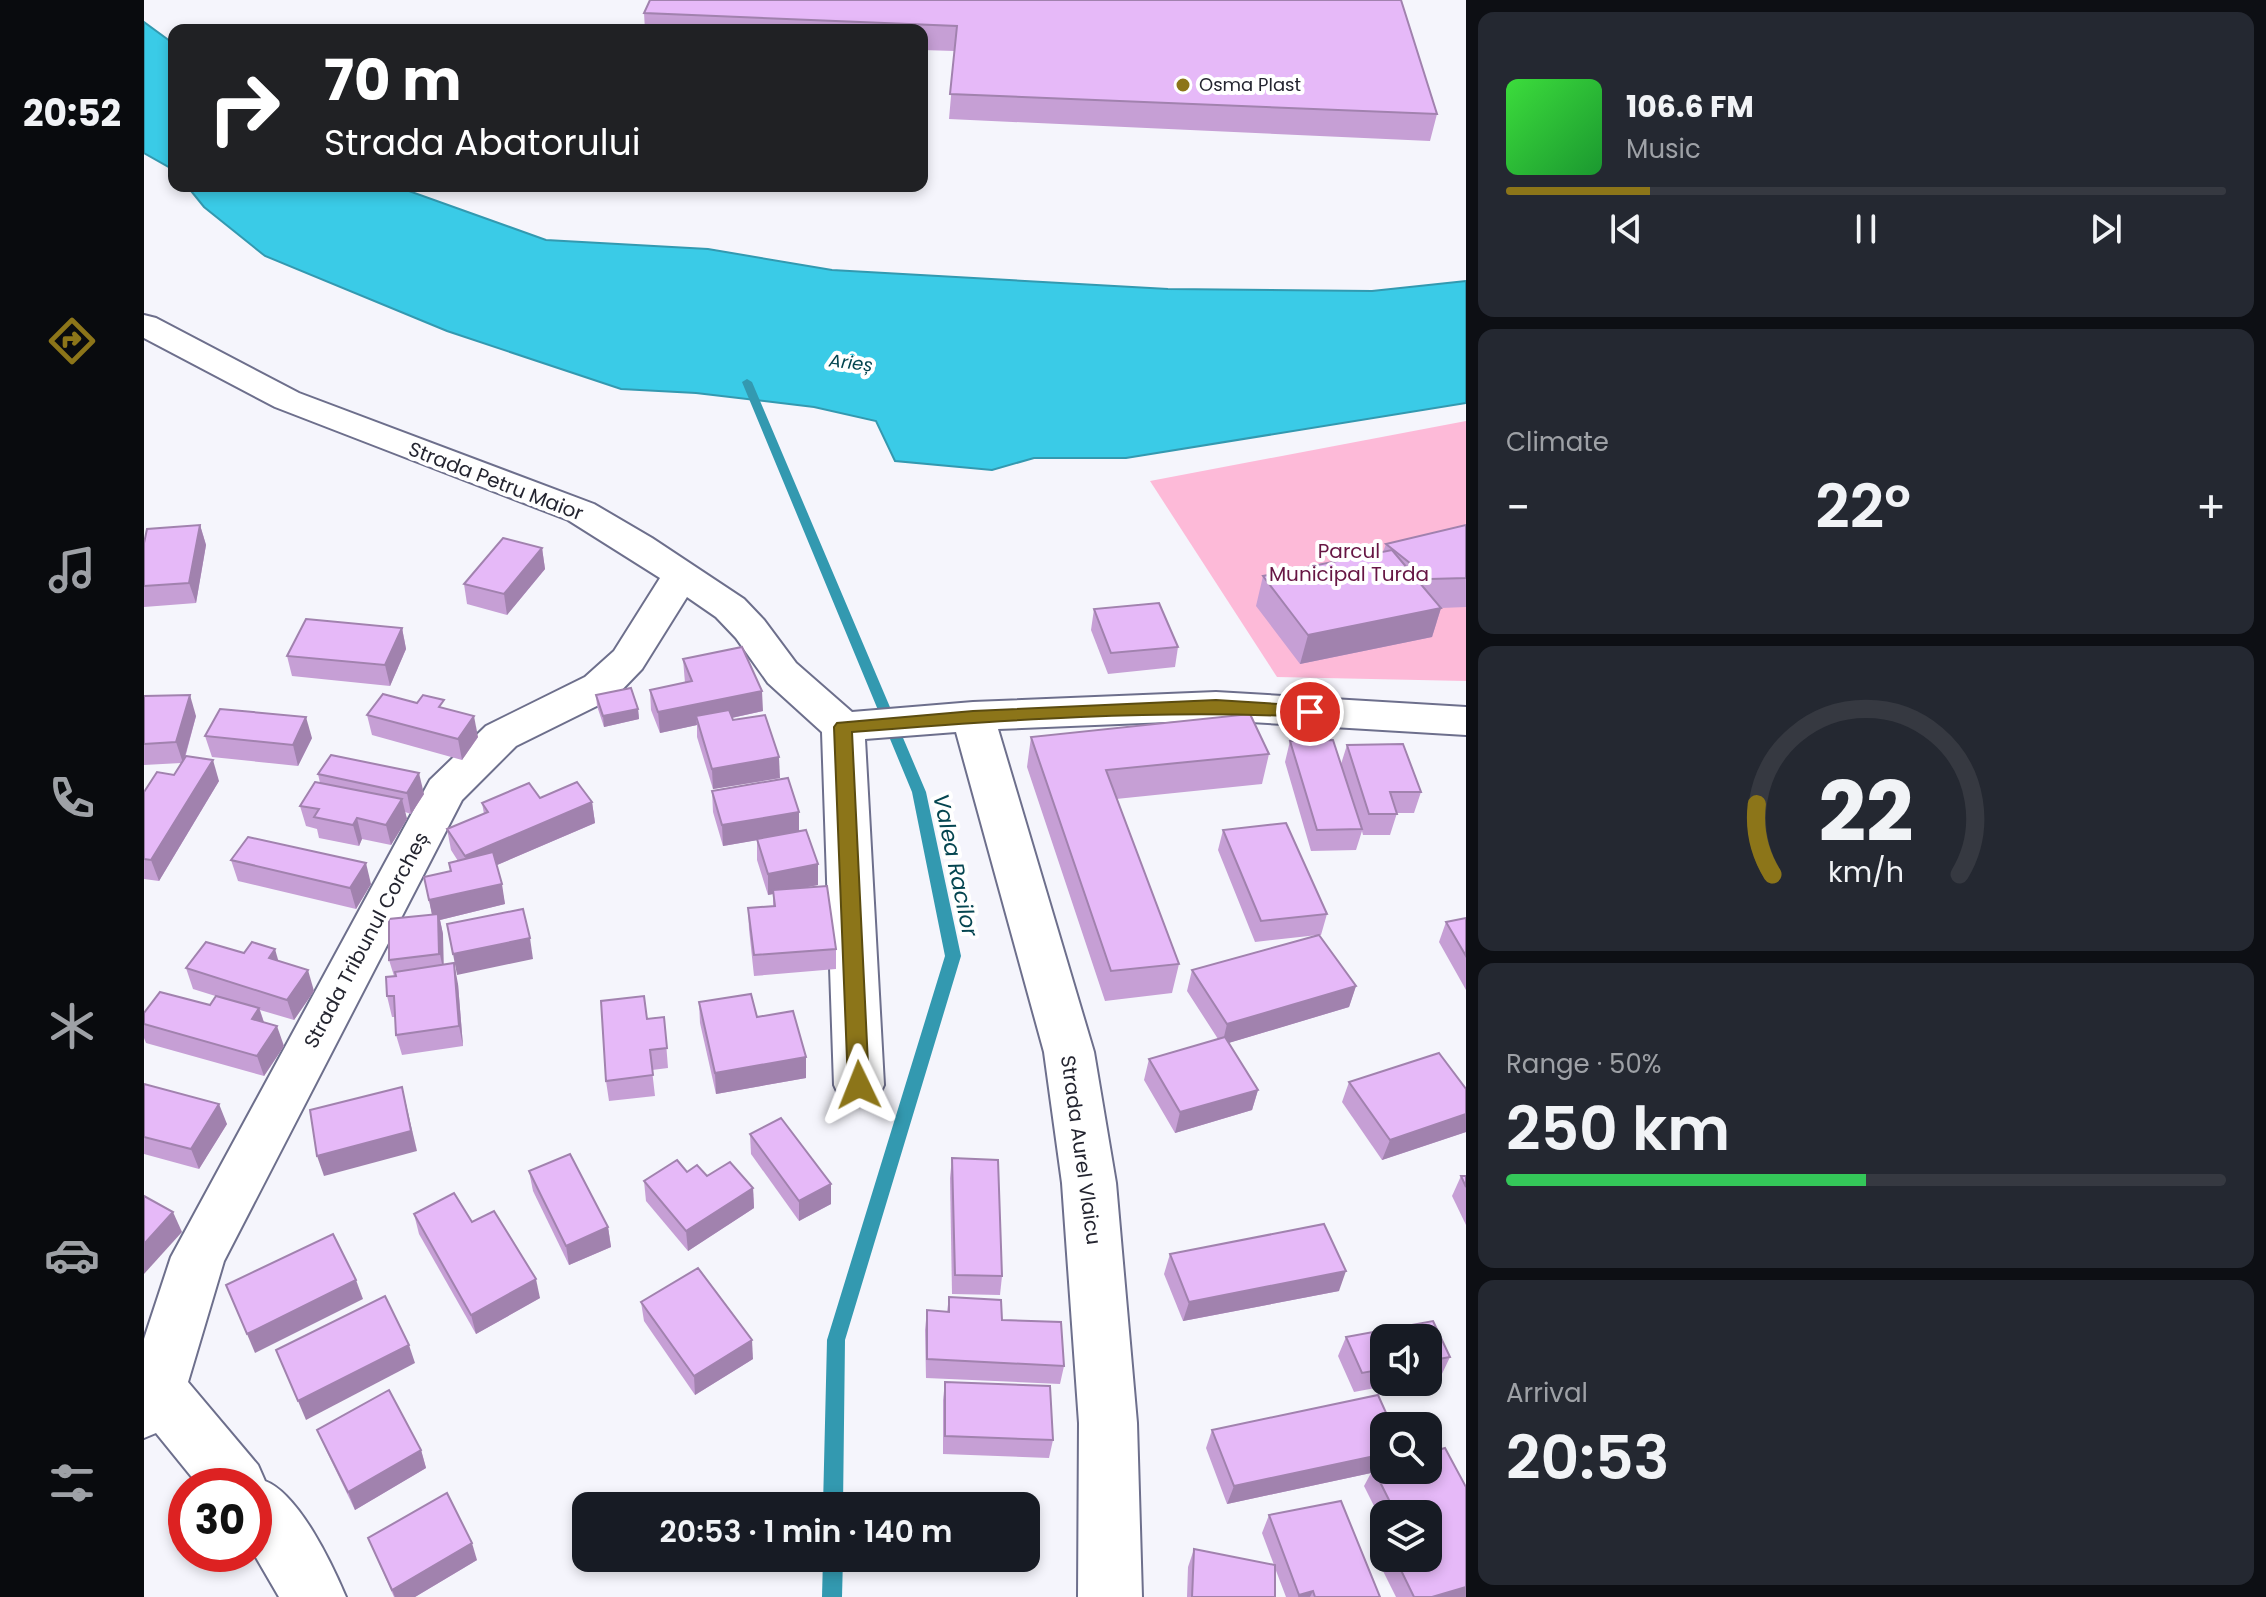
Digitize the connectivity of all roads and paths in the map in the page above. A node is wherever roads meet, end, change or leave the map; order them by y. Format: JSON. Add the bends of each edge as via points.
{"nodes":[{"id":1,"x":144,"y":325,"type":"edge"},
{"id":2,"x":681,"y":575,"type":"junction"},
{"id":3,"x":973,"y":716,"type":"junction"},
{"id":4,"x":1466,"y":721,"type":"edge"},
{"id":5,"x":843,"y":727,"type":"junction"},
{"id":6,"x":859,"y":1085,"type":"dead end"},
{"id":7,"x":148,"y":1393,"type":"edge"},
{"id":8,"x":220,"y":1468,"type":"edge"},
{"id":9,"x":272,"y":1528,"type":"edge"},
{"id":10,"x":314,"y":1597,"type":"edge"},
{"id":11,"x":1110,"y":1597,"type":"edge"}],
"edges":[{"from":1,"to":2,"type":"street","name":"Strada Petru Maior","via":[[287,400],[581,512]]},
{"from":2,"to":5,"type":"street","name":"Strada Petru Maior","via":[[730,608],[782,673]]},
{"from":2,"to":7,"type":"street","name":"Strada Tribunul Corcheș","via":[[628,660],[600,687],[501,736],[445,791],[198,1257]]},
{"from":3,"to":4,"type":"street","via":[[1216,706]]},
{"from":3,"to":5,"type":"street"},
{"from":3,"to":11,"type":"street","name":"Strada Aurel Vlaicu","via":[[1071,1066],[1089,1183],[1106,1393]]},
{"from":5,"to":6,"type":"street"},
{"from":7,"to":8,"type":"street"},
{"from":9,"to":10,"type":"street"}]}
